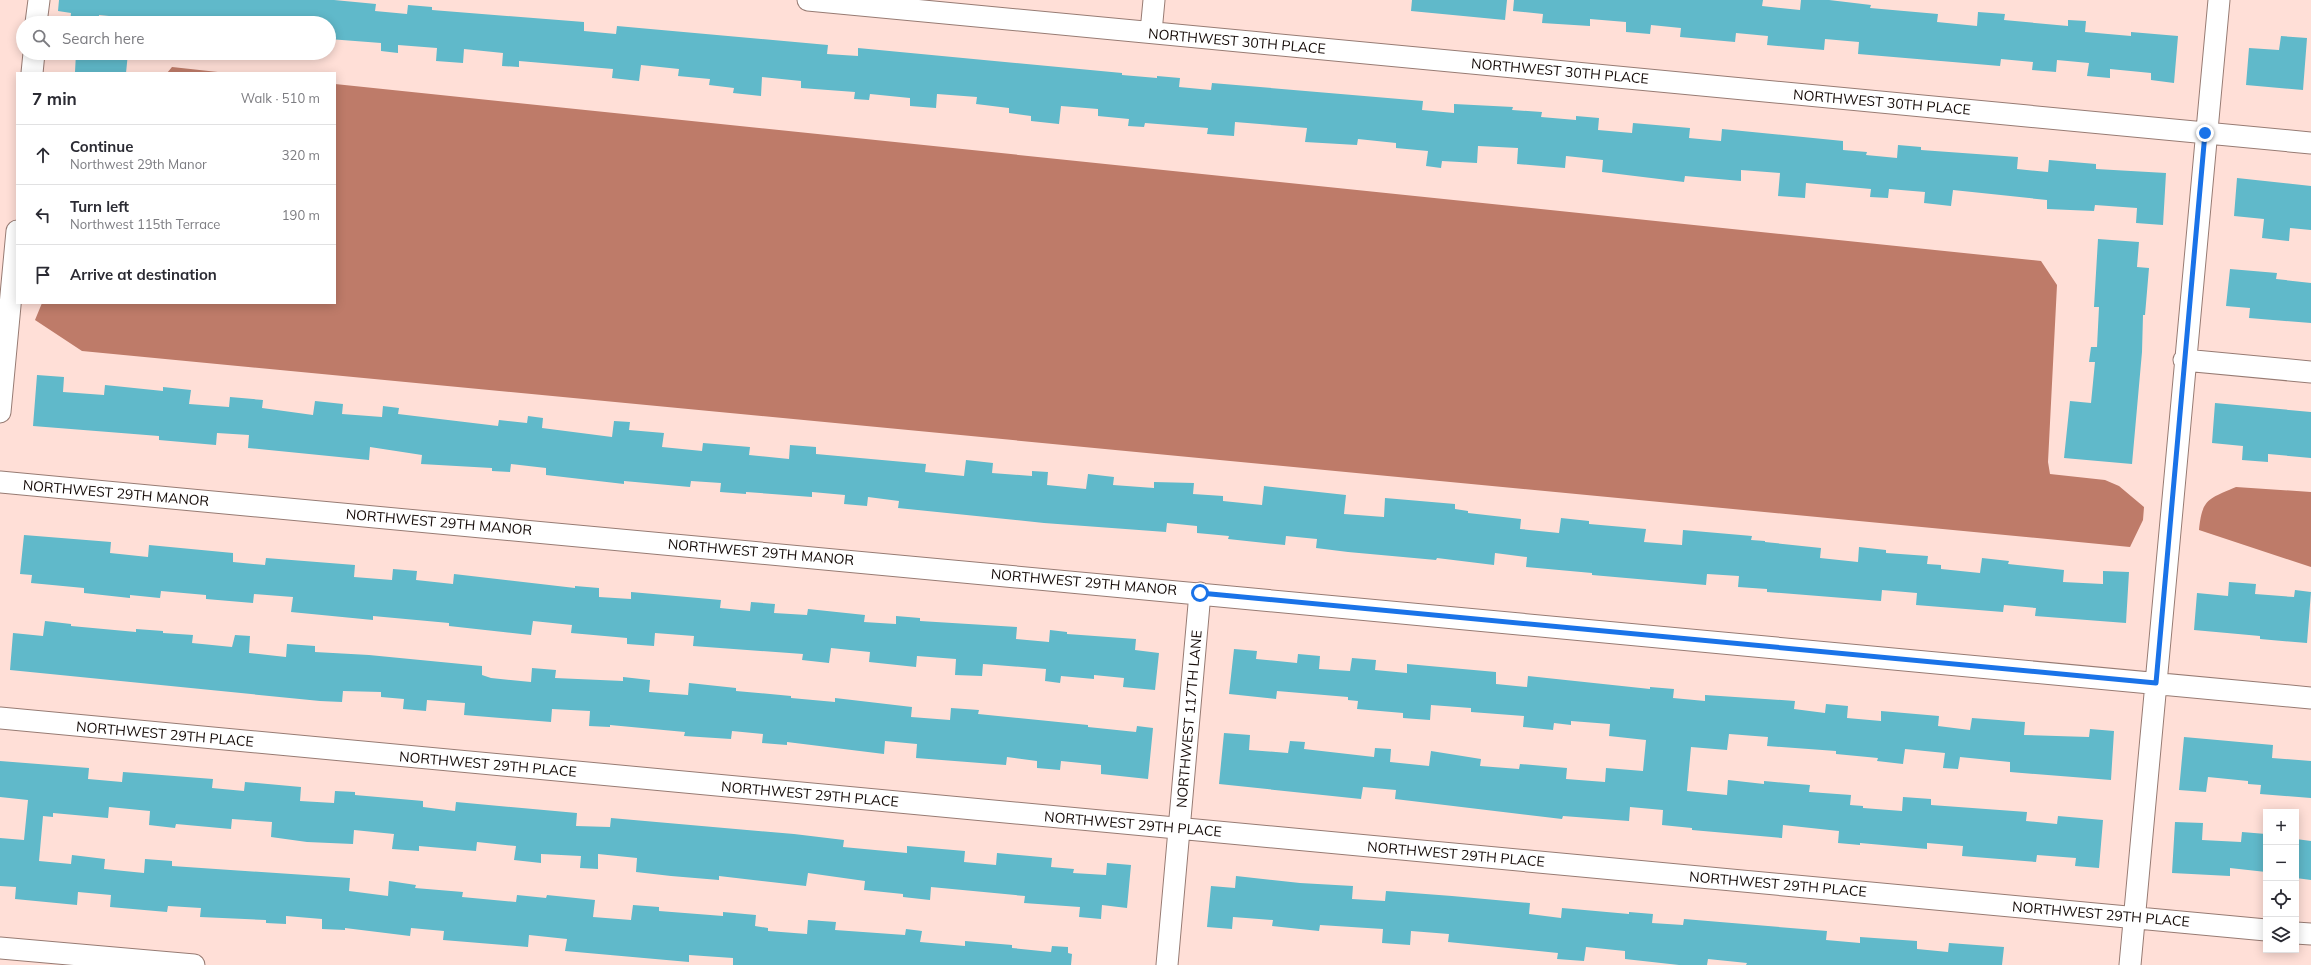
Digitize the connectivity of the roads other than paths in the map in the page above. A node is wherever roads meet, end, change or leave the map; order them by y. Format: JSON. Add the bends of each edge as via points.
{"nodes":[{"id":1,"x":39,"y":0,"type":"edge"},
{"id":2,"x":808,"y":0,"type":"edge"},
{"id":3,"x":1154,"y":0,"type":"edge"},
{"id":4,"x":2219,"y":0,"type":"edge"},
{"id":5,"x":37,"y":16,"type":"edge"},
{"id":6,"x":1151,"y":32,"type":"junction"},
{"id":7,"x":33,"y":60,"type":"edge"},
{"id":8,"x":32,"y":72,"type":"edge"},
{"id":9,"x":2205,"y":133,"type":"junction"},
{"id":10,"x":2311,"y":143,"type":"edge"},
{"id":11,"x":16,"y":241,"type":"edge"},
{"id":12,"x":2184,"y":360,"type":"junction"},
{"id":13,"x":2311,"y":372,"type":"edge"},
{"id":14,"x":0,"y":412,"type":"edge"},
{"id":15,"x":0,"y":482,"type":"edge"},
{"id":16,"x":1200,"y":593,"type":"junction"},
{"id":17,"x":2156,"y":683,"type":"junction"},
{"id":18,"x":2311,"y":698,"type":"edge"},
{"id":19,"x":0,"y":718,"type":"edge"},
{"id":20,"x":1179,"y":829,"type":"junction"},
{"id":21,"x":2134,"y":917,"type":"junction"},
{"id":22,"x":2263,"y":930,"type":"edge"},
{"id":23,"x":2299,"y":933,"type":"edge"},
{"id":24,"x":2311,"y":934,"type":"edge"},
{"id":25,"x":0,"y":948,"type":"edge"},
{"id":26,"x":194,"y":965,"type":"edge"},
{"id":27,"x":1167,"y":965,"type":"edge"},
{"id":28,"x":2130,"y":965,"type":"edge"}],
"edges":[{"from":1,"to":5,"type":"street"},
{"from":2,"to":6,"type":"street","name":"NORTHWEST 30TH PLACE"},
{"from":3,"to":6,"type":"street"},
{"from":4,"to":9,"type":"street"},
{"from":6,"to":9,"type":"street","name":"NORTHWEST 30TH PLACE"},
{"from":7,"to":8,"type":"street"},
{"from":9,"to":10,"type":"street","name":"NORTHWEST 30TH PLACE"},
{"from":9,"to":12,"type":"street"},
{"from":11,"to":14,"type":"street"},
{"from":12,"to":13,"type":"street"},
{"from":12,"to":17,"type":"street"},
{"from":15,"to":16,"type":"street","name":"NORTHWEST 29TH MANOR"},
{"from":16,"to":17,"type":"street","name":"NORTHWEST 29TH MANOR"},
{"from":16,"to":20,"type":"street","name":"NORTHWEST 117TH LANE"},
{"from":17,"to":18,"type":"street","name":"NORTHWEST 29TH MANOR"},
{"from":17,"to":21,"type":"street"},
{"from":19,"to":20,"type":"street","name":"NORTHWEST 29TH PLACE"},
{"from":20,"to":21,"type":"street","name":"NORTHWEST 29TH PLACE"},
{"from":20,"to":27,"type":"street","name":"NORTHWEST 117TH LANE"},
{"from":21,"to":22,"type":"street","name":"NORTHWEST 29TH PLACE"},
{"from":21,"to":28,"type":"street"},
{"from":23,"to":24,"type":"street"},
{"from":25,"to":26,"type":"street"}]}
